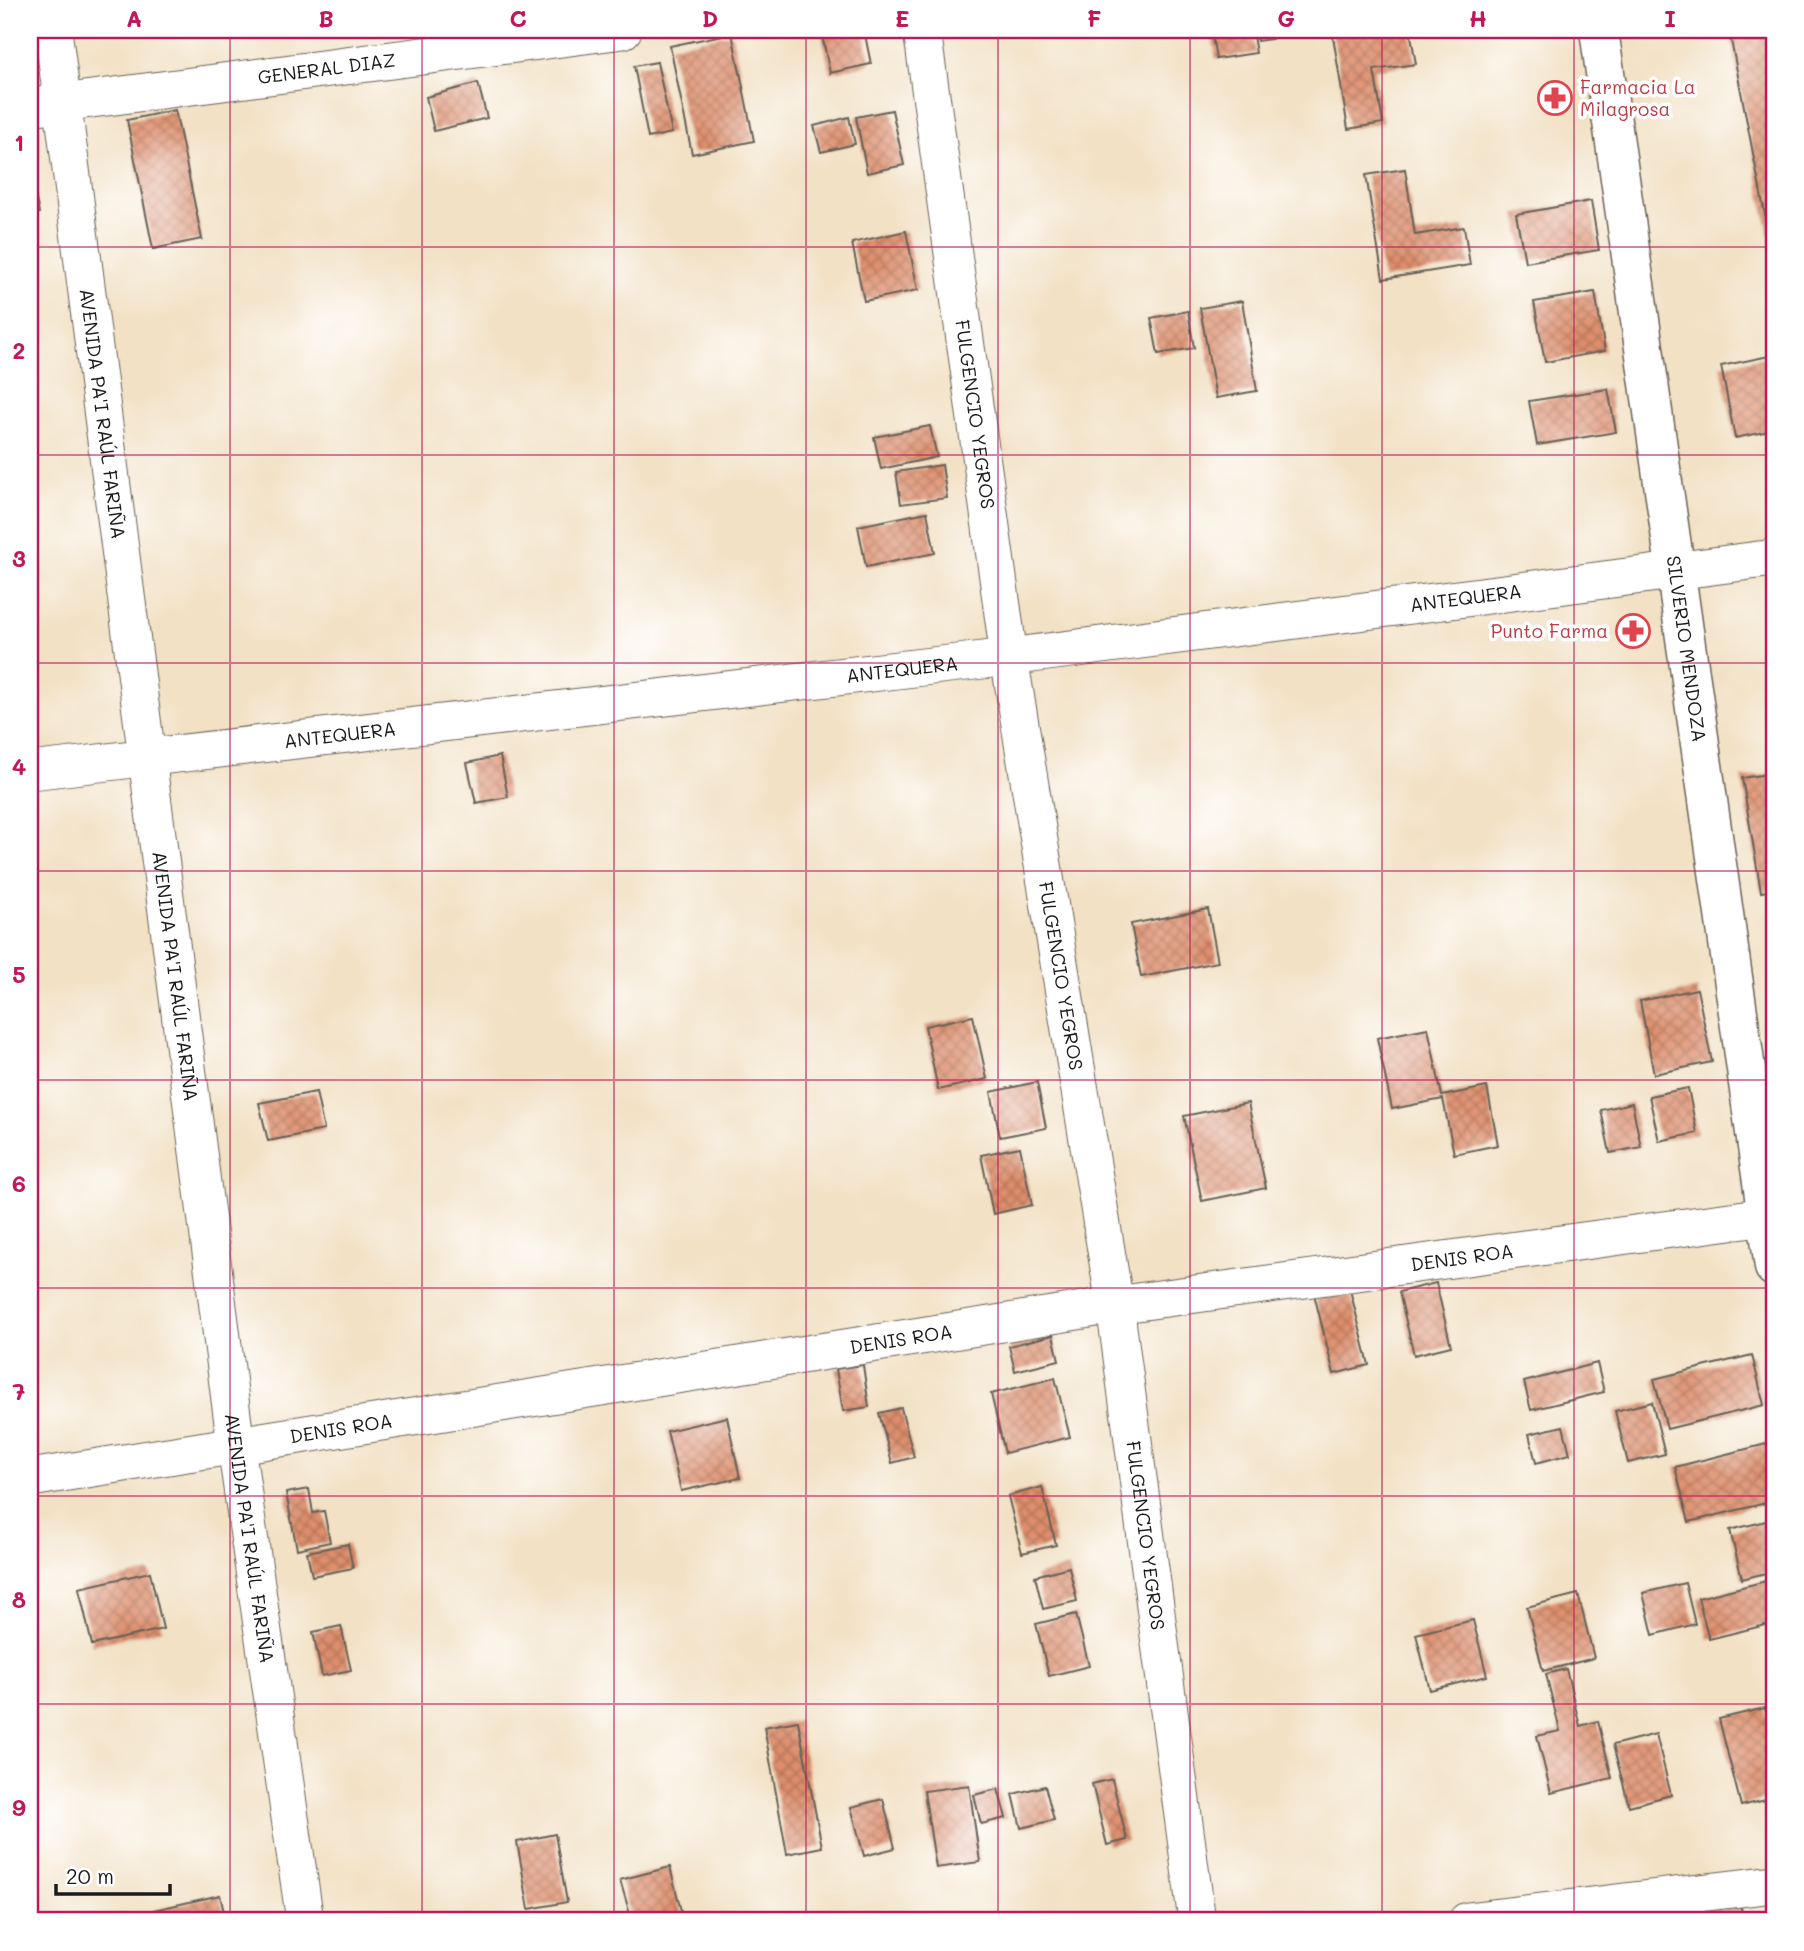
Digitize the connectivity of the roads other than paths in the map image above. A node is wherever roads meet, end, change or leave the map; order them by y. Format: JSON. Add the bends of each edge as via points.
{"nodes":[{"id":1,"x":53,"y":30,"type":"edge"},
{"id":2,"x":623,"y":30,"type":"edge"},
{"id":3,"x":922,"y":30,"type":"edge"},
{"id":4,"x":1599,"y":30,"type":"edge"},
{"id":5,"x":46,"y":105,"type":"edge"},
{"id":6,"x":1774,"y":558,"type":"edge"},
{"id":7,"x":1676,"y":570,"type":"junction"},
{"id":8,"x":1009,"y":657,"type":"junction"},
{"id":9,"x":146,"y":757,"type":"junction"},
{"id":10,"x":30,"y":771,"type":"edge"},
{"id":11,"x":1771,"y":1215,"type":"edge"},
{"id":12,"x":1774,"y":1267,"type":"edge"},
{"id":13,"x":1115,"y":1305,"type":"junction"},
{"id":14,"x":236,"y":1446,"type":"junction"},
{"id":15,"x":30,"y":1478,"type":"edge"},
{"id":16,"x":1774,"y":1884,"type":"edge"},
{"id":17,"x":305,"y":1921,"type":"edge"},
{"id":18,"x":1197,"y":1921,"type":"edge"},
{"id":19,"x":1467,"y":1921,"type":"edge"}],
"edges":[{"from":1,"to":5,"type":"street","name":"AVENIDA PA'I RAÚL FARIÑA"},
{"from":2,"to":5,"type":"street","name":"GENERAL DIAZ"},
{"from":3,"to":8,"type":"street","name":"FULGENCIO YEGROS"},
{"from":4,"to":7,"type":"highway","name":"SILVERIO MENDOZA"},
{"from":5,"to":9,"type":"street","name":"AVENIDA PA'I RAÚL FARIÑA"},
{"from":6,"to":7,"type":"street","name":"ANTEQUERA"},
{"from":7,"to":8,"type":"street","name":"ANTEQUERA"},
{"from":7,"to":11,"type":"highway","name":"SILVERIO MENDOZA"},
{"from":8,"to":9,"type":"street","name":"ANTEQUERA"},
{"from":8,"to":13,"type":"street","name":"FULGENCIO YEGROS"},
{"from":9,"to":10,"type":"street","name":"ANTEQUERA"},
{"from":9,"to":14,"type":"street","name":"AVENIDA PA'I RAÚL FARIÑA"},
{"from":11,"to":12,"type":"highway","name":"SILVERIO MENDOZA"},
{"from":11,"to":13,"type":"street","name":"DENIS ROA"},
{"from":13,"to":14,"type":"street","name":"DENIS ROA"},
{"from":13,"to":18,"type":"street","name":"FULGENCIO YEGROS"},
{"from":14,"to":15,"type":"street","name":"DENIS ROA"},
{"from":14,"to":17,"type":"street","name":"AVENIDA PA'I RAÚL FARIÑA"},
{"from":16,"to":19,"type":"street"}]}
